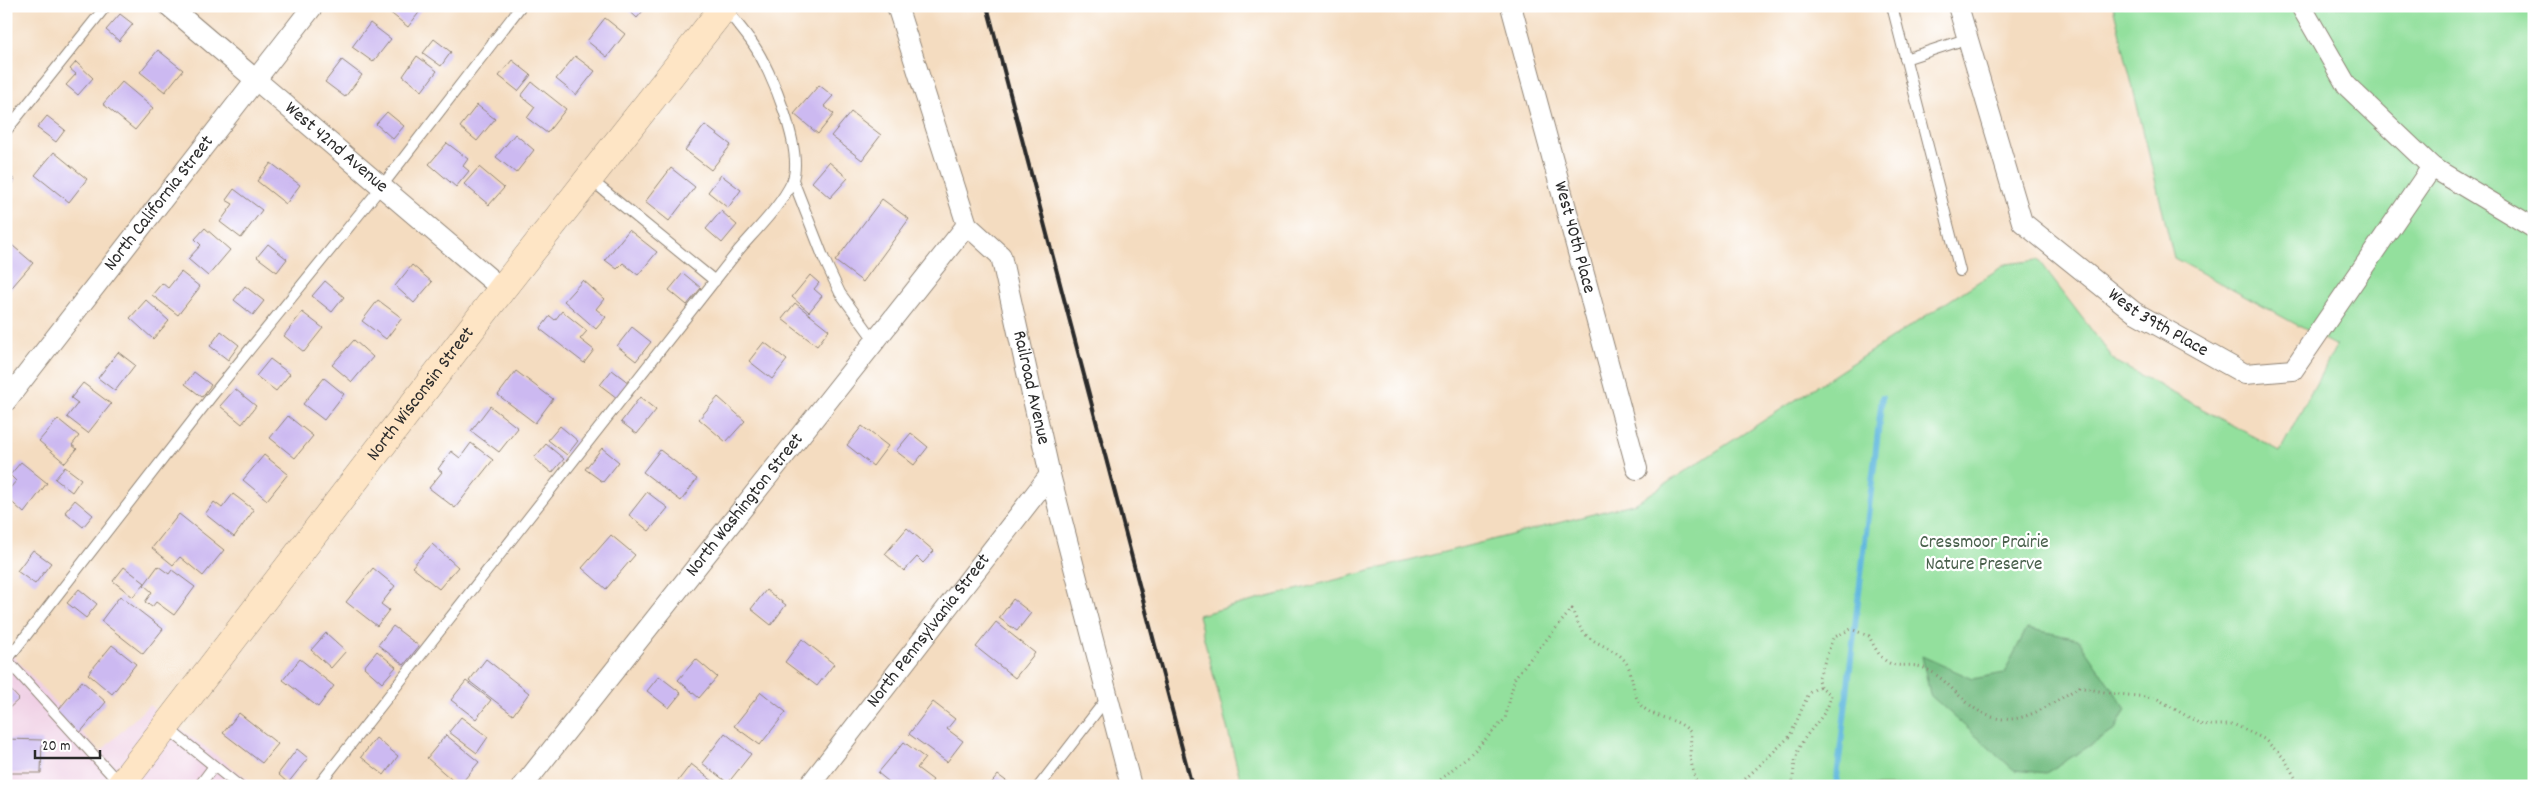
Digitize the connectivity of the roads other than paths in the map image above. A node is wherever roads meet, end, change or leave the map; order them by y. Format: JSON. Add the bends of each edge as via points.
{"nodes":[{"id":1,"x":106,"y":6,"type":"edge"},
{"id":2,"x":169,"y":6,"type":"edge"},
{"id":3,"x":313,"y":6,"type":"edge"},
{"id":4,"x":521,"y":6,"type":"edge"},
{"id":5,"x":897,"y":6,"type":"edge"},
{"id":6,"x":1511,"y":6,"type":"edge"},
{"id":7,"x":1892,"y":6,"type":"edge"},
{"id":8,"x":1958,"y":6,"type":"edge"},
{"id":9,"x":2301,"y":6,"type":"edge"},
{"id":10,"x":725,"y":7,"type":"edge"},
{"id":11,"x":1966,"y":39,"type":"junction"},
{"id":12,"x":1905,"y":58,"type":"junction"},
{"id":13,"x":257,"y":78,"type":"junction"},
{"id":14,"x":6,"y":131,"type":"edge"},
{"id":15,"x":2432,"y":167,"type":"junction"},
{"id":16,"x":589,"y":179,"type":"junction"},
{"id":17,"x":793,"y":180,"type":"junction"},
{"id":18,"x":382,"y":186,"type":"junction"},
{"id":19,"x":966,"y":225,"type":"junction"},
{"id":20,"x":2534,"y":228,"type":"edge"},
{"id":21,"x":1960,"y":271,"type":"dead end"},
{"id":22,"x":715,"y":280,"type":"junction"},
{"id":23,"x":502,"y":289,"type":"junction"},
{"id":24,"x":874,"y":341,"type":"junction"},
{"id":25,"x":6,"y":401,"type":"edge"},
{"id":26,"x":1637,"y":469,"type":"dead end"},
{"id":27,"x":1050,"y":475,"type":"junction"},
{"id":28,"x":7,"y":660,"type":"edge"},
{"id":29,"x":1108,"y":697,"type":"junction"},
{"id":30,"x":165,"y":727,"type":"junction"},
{"id":31,"x":214,"y":766,"type":"junction"},
{"id":32,"x":120,"y":785,"type":"edge"},
{"id":33,"x":199,"y":786,"type":"edge"},
{"id":34,"x":239,"y":786,"type":"edge"},
{"id":35,"x":318,"y":786,"type":"edge"},
{"id":36,"x":523,"y":786,"type":"edge"},
{"id":37,"x":809,"y":786,"type":"edge"},
{"id":38,"x":1039,"y":786,"type":"edge"},
{"id":39,"x":1131,"y":786,"type":"edge"}],
"edges":[{"from":1,"to":14,"type":"lane"},
{"from":2,"to":13,"type":"street","name":"West 42nd Avenue"},
{"from":3,"to":13,"type":"street","name":"North California Street"},
{"from":4,"to":18,"type":"lane"},
{"from":5,"to":19,"type":"street"},
{"from":6,"to":26,"type":"street","name":"West 40th Place"},
{"from":7,"to":12,"type":"lane"},
{"from":8,"to":11,"type":"street","name":"West 39th Place"},
{"from":9,"to":15,"type":"street","via":[[2347,86]]},
{"from":10,"to":16,"type":"street","name":"North Wisconsin Street"},
{"from":10,"to":17,"type":"lane","via":[[755,46],[784,106],[795,152]]},
{"from":11,"to":12,"type":"lane"},
{"from":11,"to":15,"type":"street","name":"West 39th Place","via":[[2022,222],[2134,312],[2244,374],[2293,370]]},
{"from":12,"to":21,"type":"lane"},
{"from":13,"to":18,"type":"street","name":"West 42nd Avenue"},
{"from":13,"to":25,"type":"street","name":"North California Street"},
{"from":15,"to":20,"type":"street"},
{"from":16,"to":22,"type":"lane"},
{"from":16,"to":23,"type":"street","name":"North Wisconsin Street"},
{"from":17,"to":22,"type":"lane","via":[[784,196]]},
{"from":17,"to":24,"type":"lane","via":[[840,293]]},
{"from":18,"to":23,"type":"street","name":"West 42nd Avenue"},
{"from":18,"to":28,"type":"lane","via":[[211,397]]},
{"from":19,"to":24,"type":"street","name":"North Washington Street"},
{"from":19,"to":27,"type":"street","name":"Railroad Avenue","via":[[1000,256]]},
{"from":22,"to":35,"type":"lane"},
{"from":23,"to":30,"type":"street","name":"North Wisconsin Street"},
{"from":24,"to":36,"type":"street","name":"North Washington Street"},
{"from":27,"to":29,"type":"street","name":"Railroad Avenue"},
{"from":27,"to":37,"type":"street","name":"North Pennsylvania Street"},
{"from":28,"to":32,"type":"lane"},
{"from":29,"to":38,"type":"lane"},
{"from":29,"to":39,"type":"street","name":"Railroad Avenue"},
{"from":30,"to":31,"type":"lane"},
{"from":30,"to":32,"type":"street","name":"North Wisconsin Street"},
{"from":31,"to":33,"type":"lane"},
{"from":31,"to":34,"type":"lane"}]}
